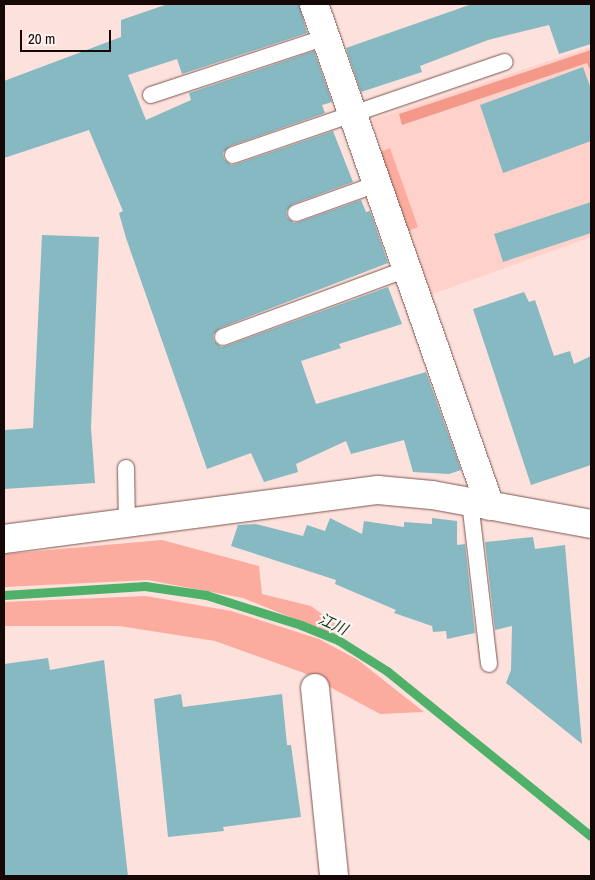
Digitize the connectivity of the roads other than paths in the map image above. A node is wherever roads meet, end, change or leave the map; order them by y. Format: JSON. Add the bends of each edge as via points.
{"nodes":[{"id":1,"x":314,"y":4,"type":"edge"},
{"id":2,"x":326,"y":37,"type":"junction"},
{"id":3,"x":504,"y":62,"type":"dead end"},
{"id":4,"x":151,"y":95,"type":"dead end"},
{"id":5,"x":353,"y":115,"type":"junction"},
{"id":6,"x":232,"y":155,"type":"dead end"},
{"id":7,"x":377,"y":184,"type":"junction"},
{"id":8,"x":296,"y":214,"type":"dead end"},
{"id":9,"x":407,"y":269,"type":"junction"},
{"id":10,"x":223,"y":337,"type":"dead end"},
{"id":11,"x":126,"y":468,"type":"dead end"},
{"id":12,"x":480,"y":504,"type":"junction"},
{"id":13,"x":127,"y":524,"type":"junction"},
{"id":14,"x":591,"y":524,"type":"edge"},
{"id":15,"x":4,"y":539,"type":"edge"},
{"id":16,"x":489,"y":664,"type":"dead end"},
{"id":17,"x":316,"y":688,"type":"dead end"},
{"id":18,"x":334,"y":876,"type":"edge"}],
"edges":[{"from":1,"to":2,"type":"street"},
{"from":2,"to":4,"type":"lane"},
{"from":2,"to":5,"type":"street"},
{"from":3,"to":5,"type":"lane"},
{"from":5,"to":6,"type":"lane"},
{"from":5,"to":7,"type":"street"},
{"from":7,"to":8,"type":"lane"},
{"from":7,"to":9,"type":"street"},
{"from":9,"to":10,"type":"lane"},
{"from":9,"to":12,"type":"street"},
{"from":11,"to":13,"type":"lane"},
{"from":12,"to":13,"type":"street","via":[[378,490]]},
{"from":12,"to":14,"type":"street"},
{"from":12,"to":16,"type":"lane"},
{"from":13,"to":15,"type":"street"},
{"from":17,"to":18,"type":"street"}]}
